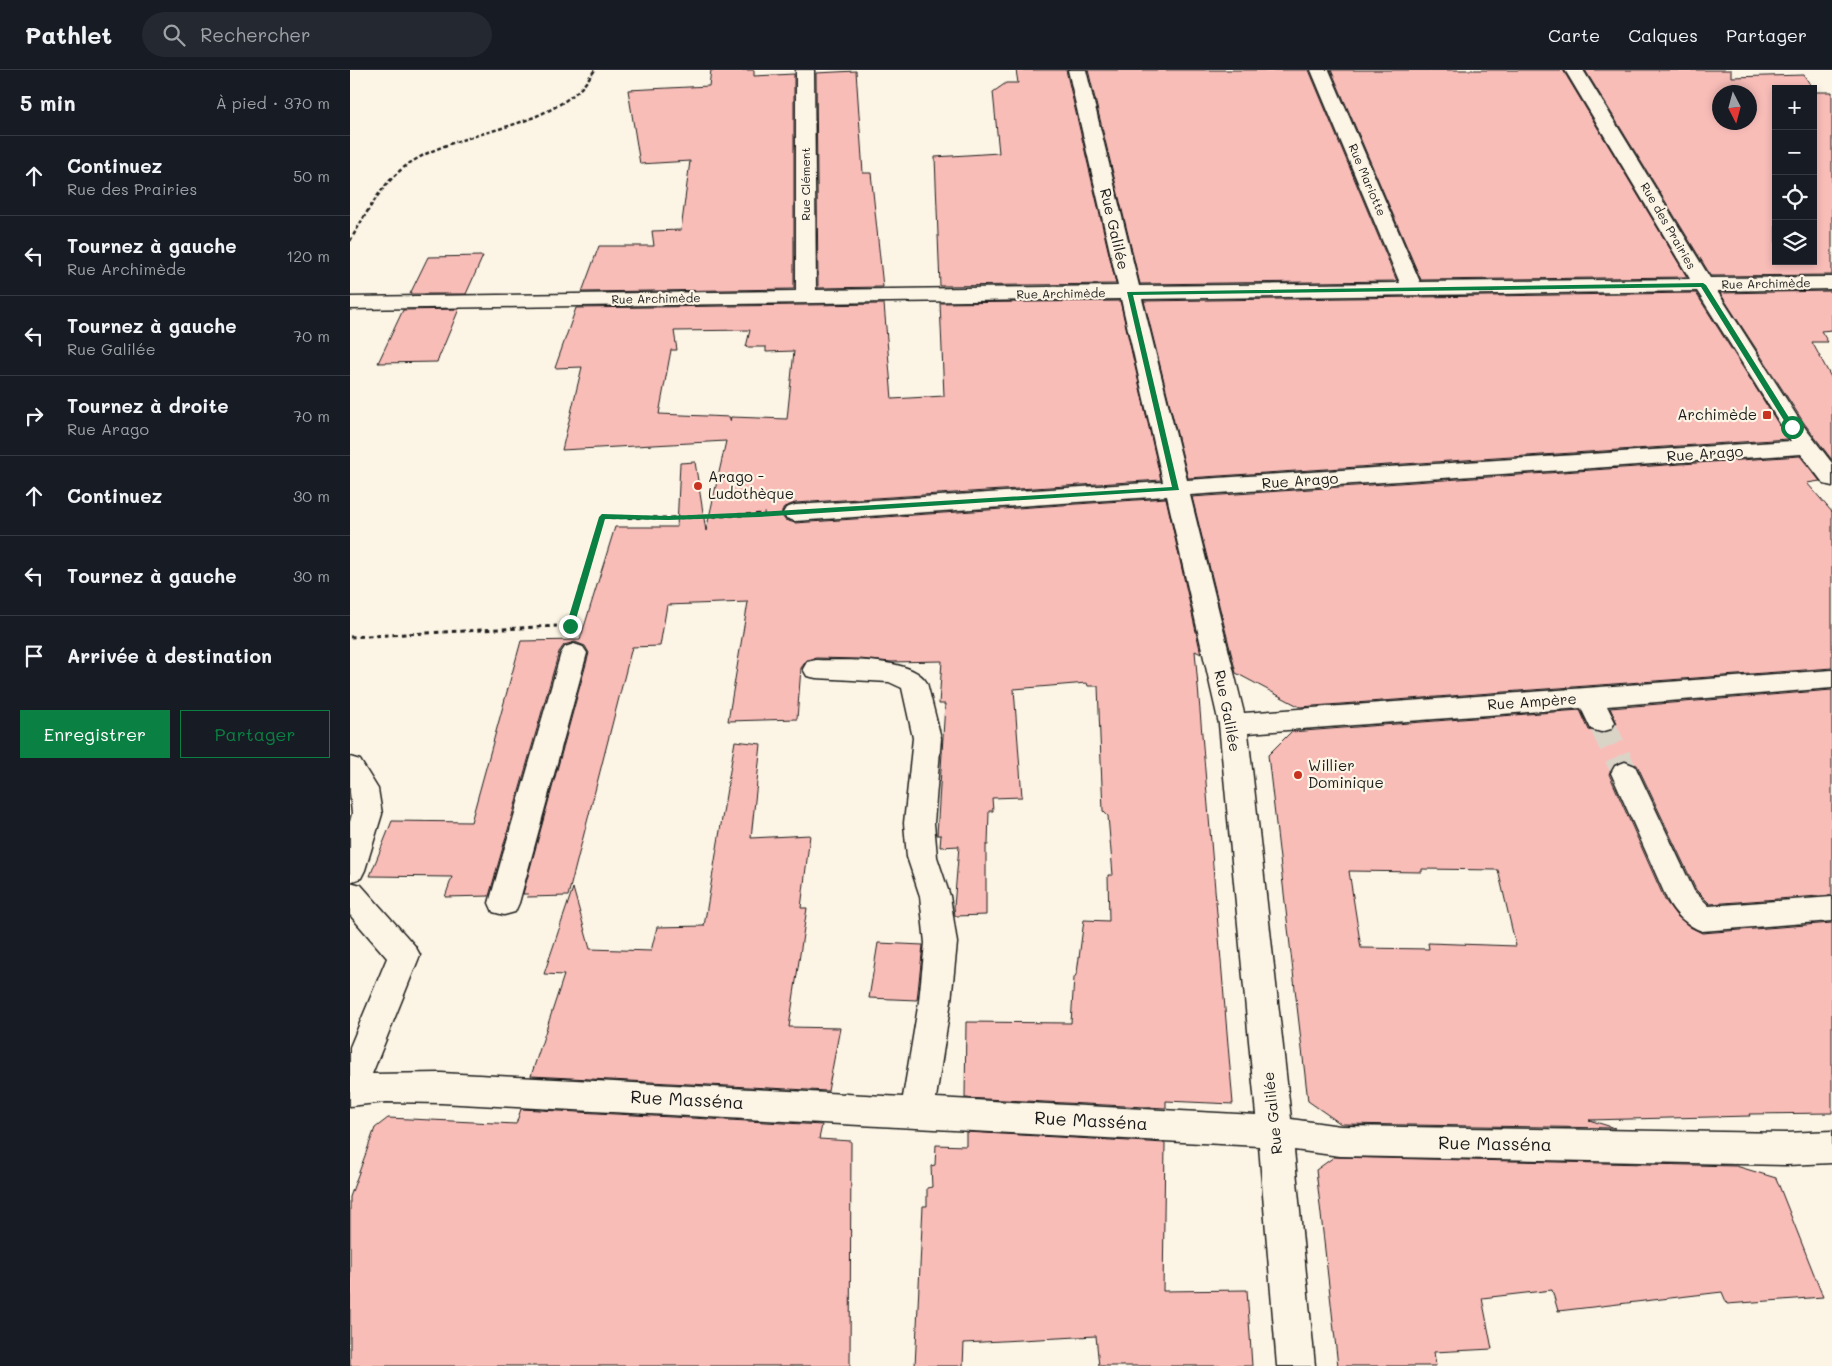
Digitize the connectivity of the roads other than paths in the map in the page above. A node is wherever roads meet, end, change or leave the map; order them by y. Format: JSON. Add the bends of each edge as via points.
{"nodes":[{"id":1,"x":805,"y":70,"type":"edge"},
{"id":2,"x":1077,"y":70,"type":"edge"},
{"id":3,"x":1320,"y":70,"type":"edge"},
{"id":4,"x":1574,"y":70,"type":"edge"},
{"id":5,"x":1832,"y":283,"type":"edge"},
{"id":6,"x":1703,"y":285,"type":"junction"},
{"id":7,"x":1413,"y":289,"type":"junction"},
{"id":8,"x":1129,"y":293,"type":"junction"},
{"id":9,"x":806,"y":297,"type":"junction"},
{"id":10,"x":350,"y":303,"type":"edge"},
{"id":11,"x":1806,"y":447,"type":"junction"},
{"id":12,"x":1832,"y":479,"type":"edge"},
{"id":13,"x":1176,"y":489,"type":"junction"},
{"id":14,"x":795,"y":513,"type":"road end"},
{"id":15,"x":574,"y":653,"type":"dead end"},
{"id":16,"x":816,"y":669,"type":"dead end"},
{"id":17,"x":1832,"y":679,"type":"edge"},
{"id":18,"x":1233,"y":724,"type":"junction"},
{"id":19,"x":350,"y":767,"type":"edge"},
{"id":20,"x":1625,"y":772,"type":"tunnel mouth"},
{"id":21,"x":350,"y":870,"type":"edge"},
{"id":22,"x":350,"y":894,"type":"edge"},
{"id":23,"x":504,"y":903,"type":"dead end"},
{"id":24,"x":1832,"y":909,"type":"edge"},
{"id":25,"x":352,"y":1096,"type":"edge"},
{"id":26,"x":917,"y":1112,"type":"junction"},
{"id":27,"x":1275,"y":1132,"type":"junction"},
{"id":28,"x":1832,"y":1147,"type":"edge"},
{"id":29,"x":1296,"y":1366,"type":"edge"}],
"edges":[{"from":1,"to":9,"type":"street","name":"Rue Clément"},
{"from":2,"to":8,"type":"street","name":"Rue Galilée"},
{"from":3,"to":7,"type":"street","name":"Rue Mariotte"},
{"from":4,"to":6,"type":"street","name":"Rue des Prairies"},
{"from":5,"to":6,"type":"street","name":"Rue Archimède"},
{"from":6,"to":7,"type":"street","name":"Rue Archimède"},
{"from":6,"to":11,"type":"street","name":"Rue des Prairies"},
{"from":7,"to":8,"type":"street","name":"Rue Archimède"},
{"from":8,"to":9,"type":"street","name":"Rue Archimède"},
{"from":8,"to":13,"type":"street","name":"Rue Galilée"},
{"from":9,"to":10,"type":"street","name":"Rue Archimède"},
{"from":11,"to":12,"type":"street","name":"Rue des Prairies"},
{"from":11,"to":13,"type":"street","name":"Rue Arago"},
{"from":13,"to":14,"type":"street","name":"Rue Arago"},
{"from":13,"to":18,"type":"street","name":"Rue Galilée"},
{"from":15,"to":23,"type":"street"},
{"from":16,"to":26,"type":"street","via":[[893,673],[914,683],[921,710],[926,738],[920,831],[922,858],[935,896],[940,943],[935,1001]]},
{"from":17,"to":18,"type":"street","name":"Rue Ampère","via":[[1596,710]]},
{"from":18,"to":27,"type":"street","name":"Rue Galilée"},
{"from":19,"to":21,"type":"street","via":[[364,789],[367,814]]},
{"from":20,"to":24,"type":"street","via":[[1682,899],[1702,919]]},
{"from":22,"to":25,"type":"street","via":[[404,956]]},
{"from":25,"to":26,"type":"street","name":"Rue Masséna","via":[[386,1087],[431,1087]]},
{"from":26,"to":27,"type":"street","name":"Rue Masséna"},
{"from":27,"to":28,"type":"street","name":"Rue Masséna","via":[[1340,1141],[1786,1149]]},
{"from":27,"to":29,"type":"street","name":"Rue Galilée"}]}
